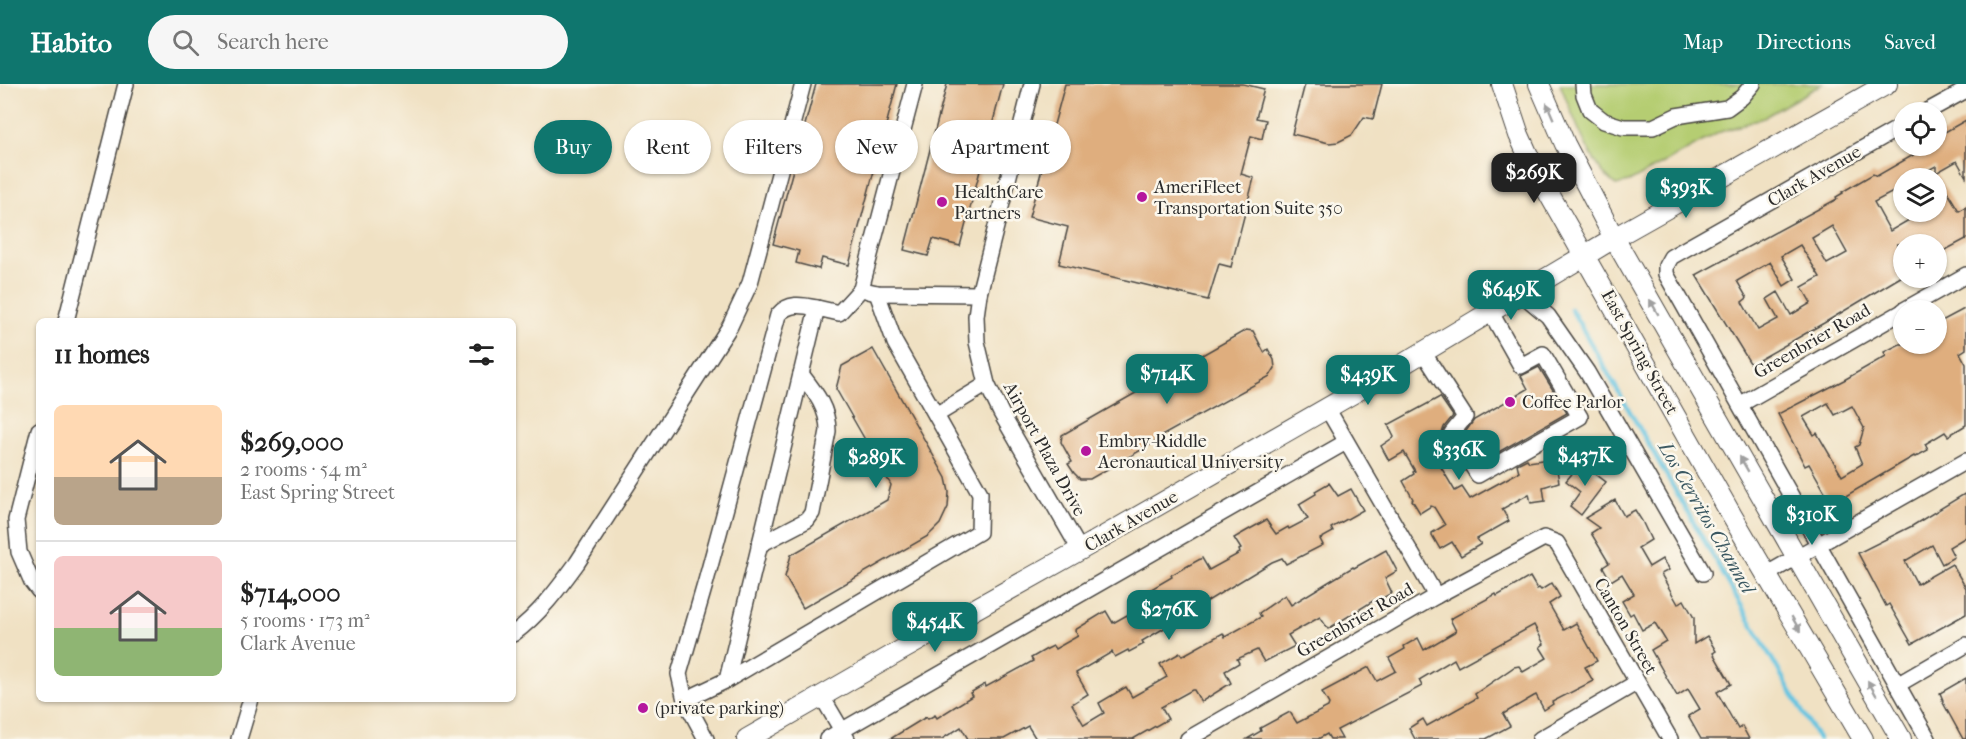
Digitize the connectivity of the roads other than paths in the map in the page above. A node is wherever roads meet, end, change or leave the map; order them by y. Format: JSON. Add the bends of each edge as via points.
{"nodes":[{"id":1,"x":126,"y":84,"type":"edge"},
{"id":2,"x":803,"y":84,"type":"edge"},
{"id":3,"x":915,"y":84,"type":"edge"},
{"id":4,"x":1032,"y":84,"type":"edge"},
{"id":5,"x":1502,"y":84,"type":"edge"},
{"id":6,"x":1539,"y":84,"type":"edge"},
{"id":7,"x":1583,"y":84,"type":"edge"},
{"id":8,"x":1753,"y":84,"type":"edge"},
{"id":9,"x":1887,"y":84,"type":"edge"},
{"id":10,"x":1966,"y":90,"type":"edge"},
{"id":11,"x":1944,"y":102,"type":"edge"},
{"id":12,"x":1893,"y":131,"type":"edge"},
{"id":13,"x":1614,"y":238,"type":"junction"},
{"id":14,"x":1579,"y":259,"type":"junction"},
{"id":15,"x":1966,"y":275,"type":"edge"},
{"id":16,"x":861,"y":288,"type":"junction"},
{"id":17,"x":1526,"y":290,"type":"junction"},
{"id":18,"x":877,"y":293,"type":"junction"},
{"id":19,"x":979,"y":294,"type":"junction"},
{"id":20,"x":1923,"y":300,"type":"edge"},
{"id":21,"x":817,"y":308,"type":"junction"},
{"id":22,"x":1490,"y":312,"type":"junction"},
{"id":23,"x":1893,"y":317,"type":"edge"},
{"id":24,"x":67,"y":318,"type":"edge"},
{"id":25,"x":1423,"y":352,"type":"junction"},
{"id":26,"x":801,"y":374,"type":"junction"},
{"id":27,"x":987,"y":384,"type":"junction"},
{"id":28,"x":1741,"y":404,"type":"junction"},
{"id":29,"x":1327,"y":408,"type":"junction"},
{"id":30,"x":936,"y":415,"type":"junction"},
{"id":31,"x":36,"y":442,"type":"edge"},
{"id":32,"x":1346,"y":442,"type":"junction"},
{"id":33,"x":1966,"y":461,"type":"edge"},
{"id":34,"x":1544,"y":538,"type":"joint"},
{"id":35,"x":759,"y":545,"type":"junction"},
{"id":36,"x":1820,"y":545,"type":"junction"},
{"id":37,"x":1080,"y":550,"type":"junction"},
{"id":38,"x":1797,"y":557,"type":"junction"},
{"id":39,"x":1703,"y":573,"type":"dead end"},
{"id":40,"x":1767,"y":574,"type":"junction"},
{"id":41,"x":36,"y":587,"type":"edge"},
{"id":42,"x":1436,"y":596,"type":"junction"},
{"id":43,"x":516,"y":632,"type":"edge"},
{"id":44,"x":1966,"y":645,"type":"edge"},
{"id":45,"x":727,"y":680,"type":"junction"},
{"id":46,"x":1636,"y":683,"type":"junction"},
{"id":47,"x":1897,"y":685,"type":"junction"},
{"id":48,"x":821,"y":695,"type":"junction"},
{"id":49,"x":686,"y":700,"type":"junction"},
{"id":50,"x":250,"y":702,"type":"edge"},
{"id":51,"x":844,"y":735,"type":"edge"},
{"id":52,"x":239,"y":739,"type":"edge"},
{"id":53,"x":706,"y":739,"type":"edge"},
{"id":54,"x":747,"y":739,"type":"edge"},
{"id":55,"x":827,"y":739,"type":"edge"},
{"id":56,"x":1188,"y":739,"type":"edge"},
{"id":57,"x":1540,"y":739,"type":"edge"},
{"id":58,"x":1670,"y":739,"type":"edge"},
{"id":59,"x":1863,"y":739,"type":"edge"},
{"id":60,"x":1901,"y":739,"type":"edge"},
{"id":61,"x":1928,"y":739,"type":"edge"}],
"edges":[{"from":1,"to":24,"type":"street"},
{"from":2,"to":43,"type":"street","via":[[741,305],[577,564]]},
{"from":3,"to":16,"type":"street"},
{"from":4,"to":19,"type":"street","name":"Airport Plaza Drive"},
{"from":5,"to":14,"type":"main road","name":"East Spring Street","via":[[1519,135]]},
{"from":13,"to":6,"type":"main road","name":"East Spring Street","one_way":true},
{"from":7,"to":8,"type":"street","via":[[1590,110],[1623,128],[1653,127],[1676,116],[1728,108]]},
{"from":9,"to":13,"type":"main road","name":"Clark Avenue"},
{"from":10,"to":11,"type":"street"},
{"from":12,"to":28,"type":"street","name":"Clark Avenue","via":[[1671,258],[1666,266],[1666,274]]},
{"from":13,"to":14,"type":"main road","name":"Clark Avenue"},
{"from":38,"to":13,"type":"main road","name":"East Spring Street","one_way":true},
{"from":14,"to":17,"type":"main road","name":"Clark Avenue"},
{"from":14,"to":40,"type":"main road","name":"East Spring Street"},
{"from":15,"to":20,"type":"street","name":"Greenbrier Road"},
{"from":16,"to":18,"type":"street"},
{"from":16,"to":21,"type":"street","via":[[838,313]]},
{"from":17,"to":22,"type":"main road","name":"Clark Avenue"},
{"from":17,"to":39,"type":"street","via":[[1587,372]]},
{"from":18,"to":19,"type":"street"},
{"from":18,"to":30,"type":"street","via":[[895,343]]},
{"from":19,"to":27,"type":"street","name":"Airport Plaza Drive","via":[[977,342]]},
{"from":21,"to":26,"type":"street"},
{"from":21,"to":49,"type":"street","via":[[793,305],[778,315],[679,674]]},
{"from":22,"to":25,"type":"main road","name":"Clark Avenue"},
{"from":22,"to":25,"type":"street","via":[[1521,366],[1543,354],[1580,417],[1478,474],[1452,433],[1465,417]]},
{"from":23,"to":28,"type":"street","name":"Greenbrier Road"},
{"from":25,"to":29,"type":"main road","name":"Clark Avenue"},
{"from":26,"to":35,"type":"street"},
{"from":26,"to":35,"type":"street","via":[[828,417],[812,513],[807,520]]},
{"from":27,"to":30,"type":"street"},
{"from":27,"to":37,"type":"street","name":"Airport Plaza Drive"},
{"from":28,"to":36,"type":"street"},
{"from":29,"to":32,"type":"street"},
{"from":29,"to":37,"type":"main road","name":"Clark Avenue"},
{"from":30,"to":45,"type":"street","via":[[980,493],[979,532]]},
{"from":31,"to":41,"type":"street","via":[[16,520],[19,552]]},
{"from":32,"to":42,"type":"street"},
{"from":32,"to":51,"type":"street"},
{"from":33,"to":36,"type":"street"},
{"from":34,"to":42,"type":"street","name":"Greenbrier Road"},
{"from":34,"to":46,"type":"street","name":"Canton Street","via":[[1557,543]]},
{"from":35,"to":45,"type":"street"},
{"from":36,"to":38,"type":"street"},
{"from":36,"to":47,"type":"street"},
{"from":37,"to":48,"type":"main road","name":"Clark Avenue"},
{"from":38,"to":40,"type":"street"},
{"from":60,"to":38,"type":"main road","name":"East Spring Street","one_way":true},
{"from":40,"to":59,"type":"main road","name":"East Spring Street","one_way":true},
{"from":42,"to":56,"type":"street","name":"Greenbrier Road"},
{"from":44,"to":47,"type":"street"},
{"from":45,"to":49,"type":"street"},
{"from":46,"to":57,"type":"street"},
{"from":46,"to":58,"type":"street","name":"Canton Street"},
{"from":47,"to":61,"type":"street"},
{"from":48,"to":51,"type":"street"},
{"from":48,"to":54,"type":"main road","name":"Clark Avenue"},
{"from":49,"to":53,"type":"street"},
{"from":50,"to":52,"type":"street"},
{"from":51,"to":55,"type":"street"}]}
